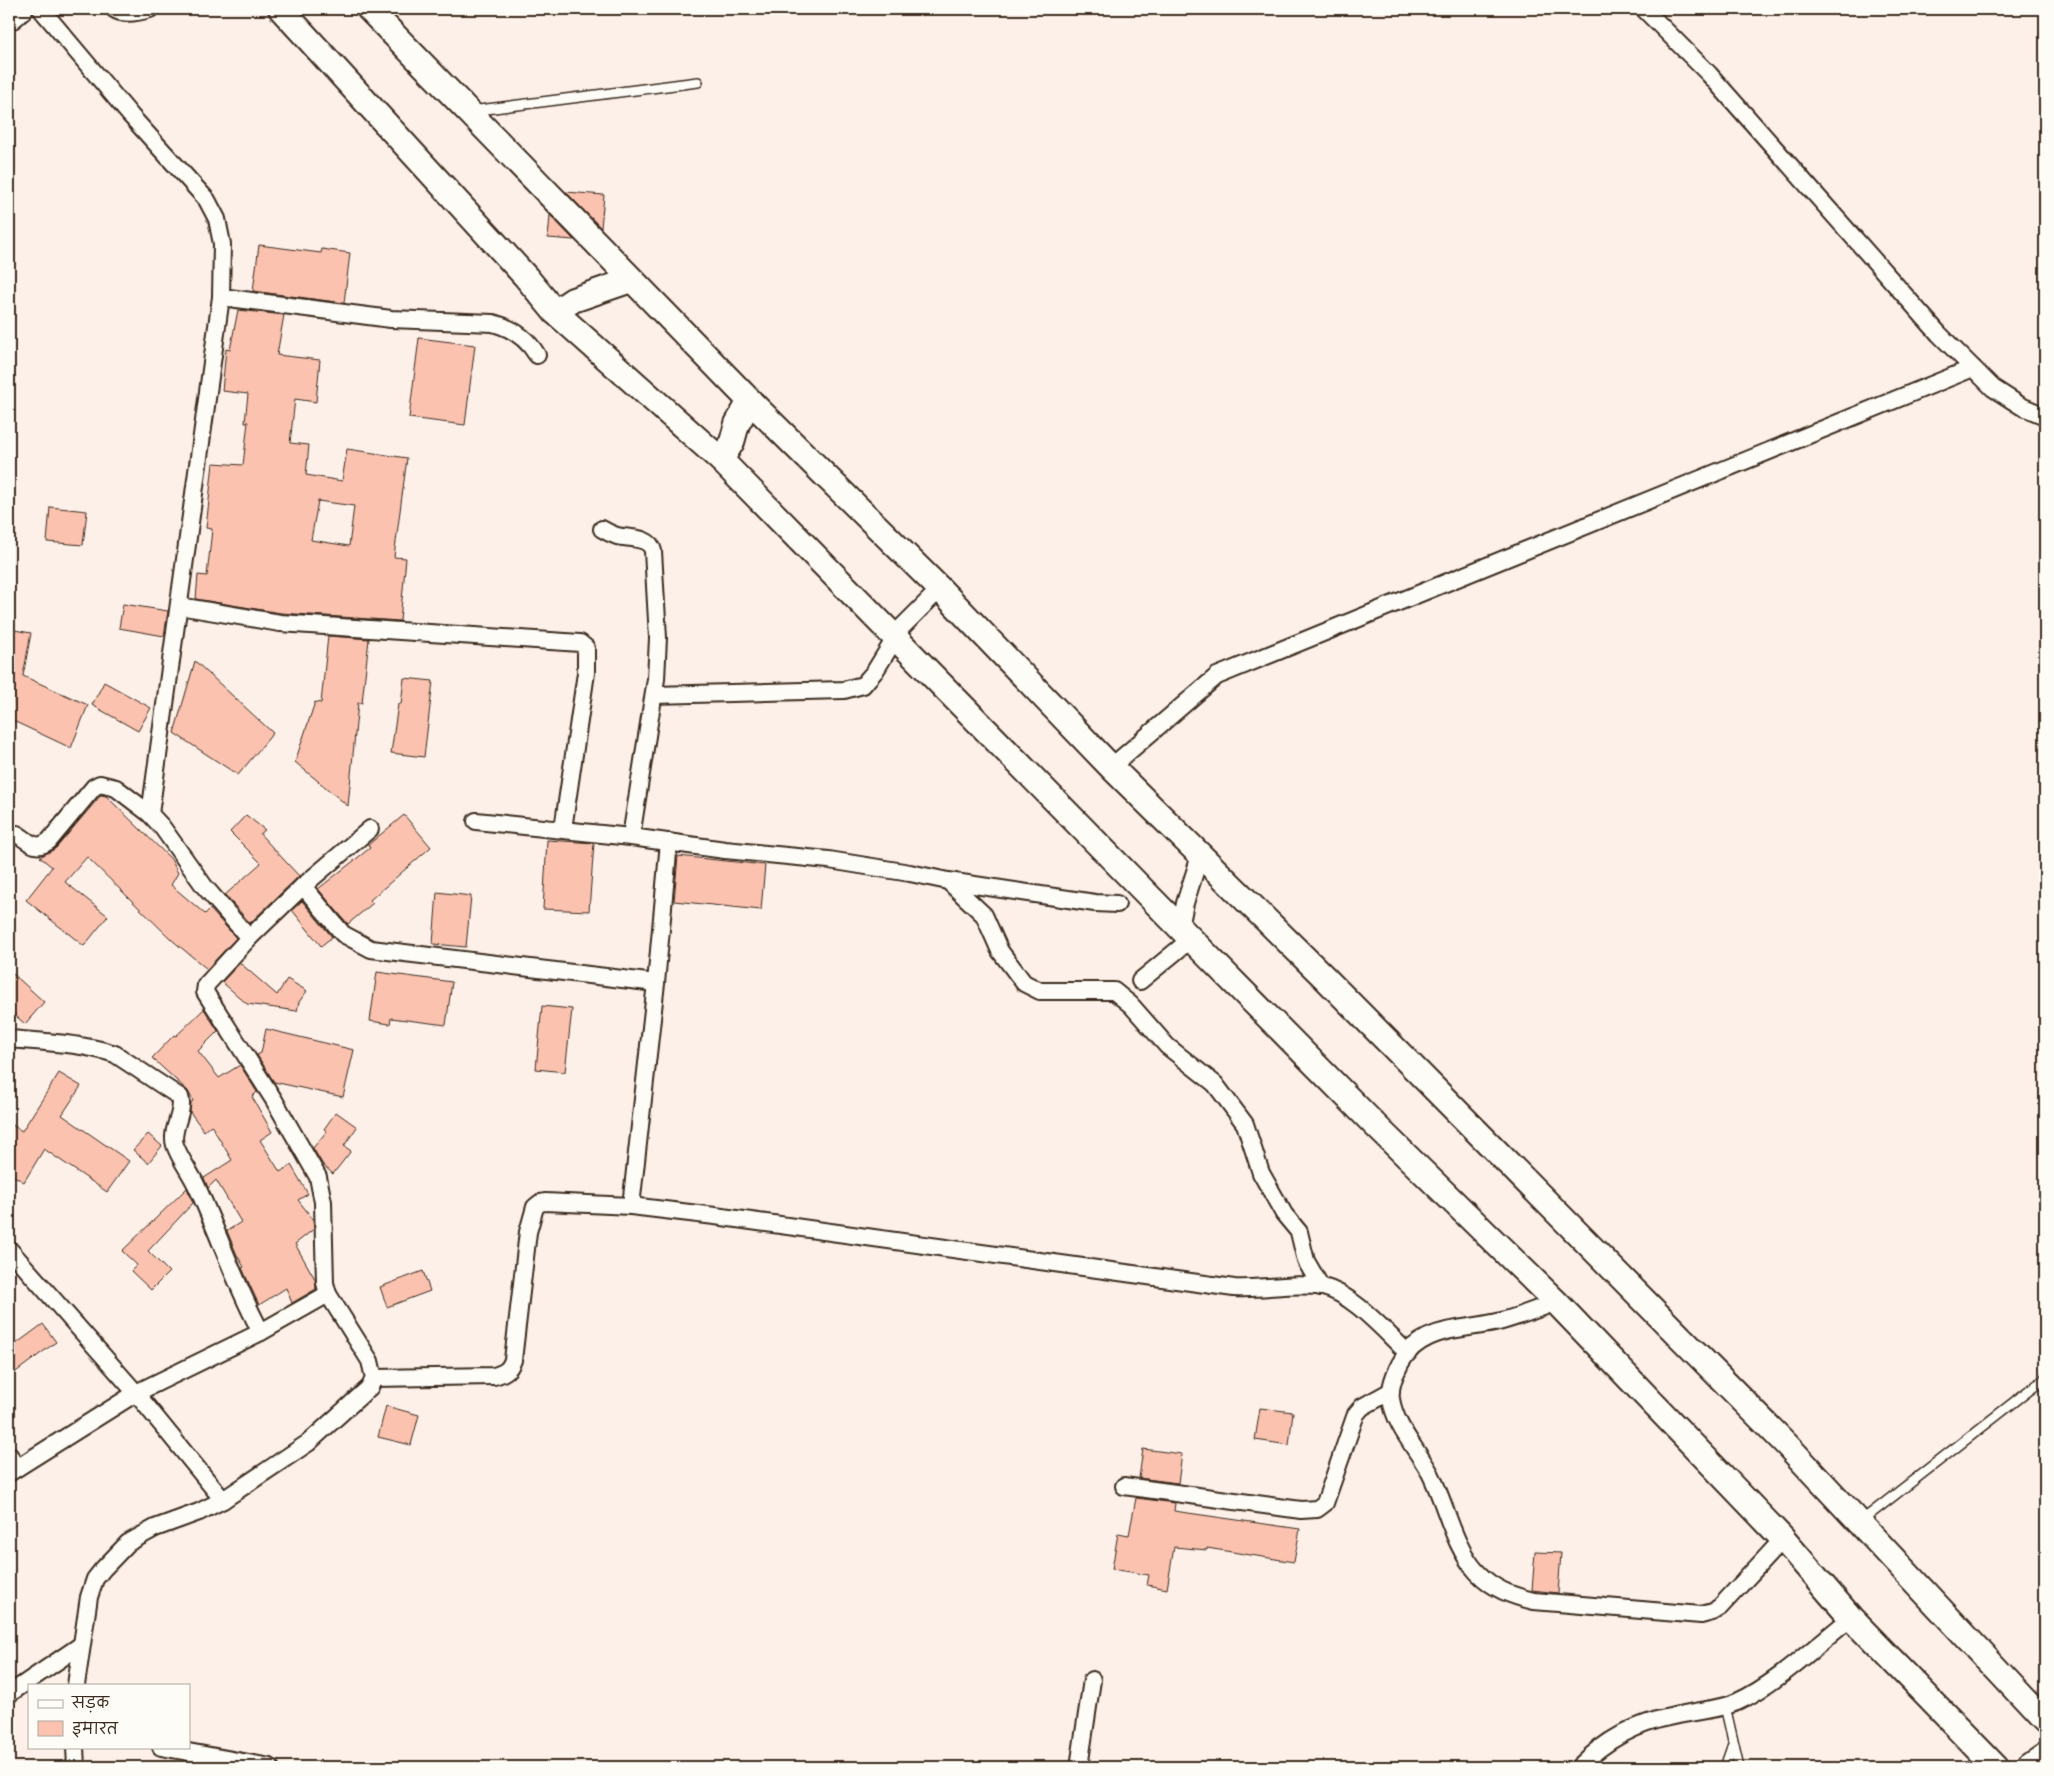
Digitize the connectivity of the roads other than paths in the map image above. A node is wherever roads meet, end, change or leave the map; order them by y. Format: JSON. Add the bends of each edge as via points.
{"nodes":[{"id":1,"x":20,"y":9,"type":"edge"},
{"id":2,"x":41,"y":9,"type":"edge"},
{"id":3,"x":114,"y":9,"type":"edge"},
{"id":4,"x":150,"y":9,"type":"edge"},
{"id":5,"x":282,"y":9,"type":"edge"},
{"id":6,"x":369,"y":9,"type":"edge"},
{"id":7,"x":1644,"y":9,"type":"edge"},
{"id":8,"x":9,"y":18,"type":"edge"},
{"id":9,"x":698,"y":82,"type":"dead end"},
{"id":10,"x":469,"y":111,"type":"junction"},
{"id":11,"x":631,"y":280,"type":"junction"},
{"id":12,"x":221,"y":297,"type":"junction"},
{"id":13,"x":554,"y":312,"type":"junction"},
{"id":14,"x":537,"y":355,"type":"dead end"},
{"id":15,"x":1973,"y":368,"type":"junction"},
{"id":16,"x":750,"y":401,"type":"junction"},
{"id":17,"x":2045,"y":416,"type":"edge"},
{"id":18,"x":721,"y":460,"type":"junction"},
{"id":19,"x":602,"y":529,"type":"dead end"},
{"id":20,"x":940,"y":589,"type":"junction"},
{"id":21,"x":179,"y":606,"type":"junction"},
{"id":22,"x":895,"y":636,"type":"junction"},
{"id":23,"x":654,"y":696,"type":"junction"},
{"id":24,"x":1111,"y":767,"type":"junction"},
{"id":25,"x":150,"y":814,"type":"junction"},
{"id":26,"x":476,"y":821,"type":"dead end"},
{"id":27,"x":370,"y":829,"type":"dead end"},
{"id":28,"x":563,"y":829,"type":"junction"},
{"id":29,"x":9,"y":836,"type":"edge"},
{"id":30,"x":631,"y":837,"type":"junction"},
{"id":31,"x":669,"y":842,"type":"junction"},
{"id":32,"x":1200,"y":856,"type":"junction"},
{"id":33,"x":948,"y":881,"type":"junction"},
{"id":34,"x":304,"y":886,"type":"junction"},
{"id":35,"x":1117,"y":904,"type":"dead end"},
{"id":36,"x":1185,"y":934,"type":"junction"},
{"id":37,"x":249,"y":938,"type":"junction"},
{"id":38,"x":1140,"y":981,"type":"junction"},
{"id":39,"x":656,"y":982,"type":"junction"},
{"id":40,"x":1114,"y":991,"type":"junction"},
{"id":41,"x":1135,"y":1010,"type":"junction"},
{"id":42,"x":9,"y":1039,"type":"edge"},
{"id":43,"x":631,"y":1206,"type":"junction"},
{"id":44,"x":9,"y":1249,"type":"edge"},
{"id":45,"x":1321,"y":1287,"type":"junction"},
{"id":46,"x":328,"y":1294,"type":"junction"},
{"id":47,"x":1556,"y":1302,"type":"junction"},
{"id":48,"x":261,"y":1332,"type":"junction"},
{"id":49,"x":1408,"y":1353,"type":"junction"},
{"id":50,"x":374,"y":1378,"type":"junction"},
{"id":51,"x":2045,"y":1378,"type":"edge"},
{"id":52,"x":1391,"y":1391,"type":"junction"},
{"id":53,"x":136,"y":1393,"type":"junction"},
{"id":54,"x":12,"y":1465,"type":"edge"},
{"id":55,"x":1124,"y":1486,"type":"dead end"},
{"id":56,"x":222,"y":1500,"type":"junction"},
{"id":57,"x":1859,"y":1523,"type":"junction"},
{"id":58,"x":1783,"y":1539,"type":"junction"},
{"id":59,"x":1851,"y":1618,"type":"junction"},
{"id":60,"x":81,"y":1645,"type":"junction"},
{"id":61,"x":1092,"y":1680,"type":"dead end"},
{"id":62,"x":76,"y":1684,"type":"edge"},
{"id":63,"x":9,"y":1694,"type":"edge"},
{"id":64,"x":1725,"y":1706,"type":"junction"},
{"id":65,"x":2045,"y":1720,"type":"edge"},
{"id":66,"x":1734,"y":1744,"type":"junction"},
{"id":67,"x":75,"y":1748,"type":"edge"},
{"id":68,"x":166,"y":1748,"type":"edge"},
{"id":69,"x":2045,"y":1756,"type":"edge"},
{"id":70,"x":76,"y":1767,"type":"edge"},
{"id":71,"x":270,"y":1767,"type":"edge"},
{"id":72,"x":1078,"y":1767,"type":"edge"},
{"id":73,"x":1579,"y":1767,"type":"edge"},
{"id":74,"x":1725,"y":1767,"type":"edge"},
{"id":75,"x":1739,"y":1767,"type":"edge"},
{"id":76,"x":1996,"y":1767,"type":"edge"},
{"id":77,"x":2029,"y":1767,"type":"edge"}],
"edges":[{"from":1,"to":8,"type":"street"},
{"from":2,"to":12,"type":"street","via":[[207,200],[218,219],[222,244]]},
{"from":3,"to":4,"type":"street","via":[[132,13]]},
{"from":5,"to":13,"type":"street","via":[[526,277]]},
{"from":6,"to":10,"type":"street"},
{"from":7,"to":15,"type":"street","via":[[1709,74],[1938,334]]},
{"from":9,"to":10,"type":"lane"},
{"from":10,"to":11,"type":"street"},
{"from":11,"to":13,"type":"street","via":[[573,300]]},
{"from":11,"to":16,"type":"street"},
{"from":12,"to":14,"type":"street","via":[[391,319],[494,322],[510,328]]},
{"from":12,"to":21,"type":"street"},
{"from":13,"to":18,"type":"street"},
{"from":15,"to":17,"type":"street","via":[[2008,399]]},
{"from":15,"to":24,"type":"street","via":[[1217,676]]},
{"from":16,"to":18,"type":"street"},
{"from":16,"to":20,"type":"street"},
{"from":18,"to":22,"type":"street"},
{"from":19,"to":23,"type":"street","via":[[616,536],[646,541],[653,547],[658,638]]},
{"from":20,"to":22,"type":"street"},
{"from":20,"to":24,"type":"street"},
{"from":21,"to":25,"type":"street"},
{"from":21,"to":28,"type":"street","via":[[280,623],[580,643],[586,648],[586,673]]},
{"from":22,"to":23,"type":"street","via":[[875,671],[863,685],[855,688]]},
{"from":22,"to":36,"type":"street"},
{"from":23,"to":30,"type":"street"},
{"from":24,"to":32,"type":"street"},
{"from":25,"to":29,"type":"street","via":[[116,788],[100,784],[42,846],[36,846],[18,834]]},
{"from":25,"to":37,"type":"street","via":[[204,886]]},
{"from":26,"to":28,"type":"street"},
{"from":27,"to":34,"type":"street"},
{"from":28,"to":30,"type":"street"},
{"from":30,"to":31,"type":"street"},
{"from":31,"to":33,"type":"street","via":[[830,860]]},
{"from":31,"to":39,"type":"street"},
{"from":32,"to":36,"type":"street","via":[[1185,902]]},
{"from":32,"to":57,"type":"street","via":[[1656,1311],[1787,1444]]},
{"from":33,"to":35,"type":"street"},
{"from":33,"to":40,"type":"street","via":[[984,915],[1000,951],[1024,983],[1040,990]]},
{"from":34,"to":37,"type":"street"},
{"from":34,"to":39,"type":"street","via":[[343,934],[371,949]]},
{"from":36,"to":38,"type":"street"},
{"from":36,"to":47,"type":"street"},
{"from":37,"to":46,"type":"street","via":[[206,985],[205,994],[274,1100],[318,1177],[323,1202],[323,1276]]},
{"from":38,"to":40,"type":"street"},
{"from":38,"to":41,"type":"street"},
{"from":39,"to":43,"type":"street"},
{"from":40,"to":41,"type":"street"},
{"from":41,"to":45,"type":"street","via":[[1167,1046],[1215,1084],[1246,1124],[1261,1173],[1284,1214],[1299,1232],[1306,1261]]},
{"from":42,"to":48,"type":"street","via":[[104,1050],[180,1097],[182,1103],[175,1144],[198,1187],[244,1302]]},
{"from":43,"to":45,"type":"street","via":[[1234,1288]]},
{"from":43,"to":50,"type":"street","via":[[545,1202],[535,1207],[528,1232],[513,1360],[508,1370],[494,1376]]},
{"from":44,"to":53,"type":"street"},
{"from":45,"to":49,"type":"street","via":[[1344,1297]]},
{"from":46,"to":48,"type":"street"},
{"from":46,"to":50,"type":"street","via":[[370,1361]]},
{"from":47,"to":49,"type":"street","via":[[1500,1322],[1443,1331],[1430,1336]]},
{"from":47,"to":58,"type":"street"},
{"from":48,"to":53,"type":"street"},
{"from":49,"to":52,"type":"street","via":[[1399,1366]]},
{"from":50,"to":56,"type":"street","via":[[357,1400],[308,1443]]},
{"from":51,"to":57,"type":"lane"},
{"from":52,"to":55,"type":"street","via":[[1362,1407],[1356,1414],[1325,1504],[1317,1509],[1301,1510]]},
{"from":52,"to":58,"type":"street","via":[[1396,1414],[1429,1472],[1468,1560],[1487,1581],[1510,1595],[1534,1601],[1701,1615],[1720,1607]]},
{"from":53,"to":54,"type":"street"},
{"from":53,"to":56,"type":"street"},
{"from":56,"to":60,"type":"street","via":[[154,1528],[128,1543],[118,1553],[95,1579]]},
{"from":57,"to":65,"type":"street"},
{"from":58,"to":59,"type":"street"},
{"from":59,"to":64,"type":"street","via":[[1770,1682],[1740,1701]]},
{"from":59,"to":76,"type":"street"},
{"from":60,"to":62,"type":"street"},
{"from":60,"to":63,"type":"street"},
{"from":61,"to":72,"type":"street"},
{"from":64,"to":66,"type":"lane"},
{"from":64,"to":73,"type":"street","via":[[1648,1722],[1626,1731]]},
{"from":66,"to":74,"type":"lane"},
{"from":66,"to":75,"type":"lane"},
{"from":67,"to":70,"type":"street"},
{"from":68,"to":71,"type":"street"},
{"from":69,"to":77,"type":"street"}]}
